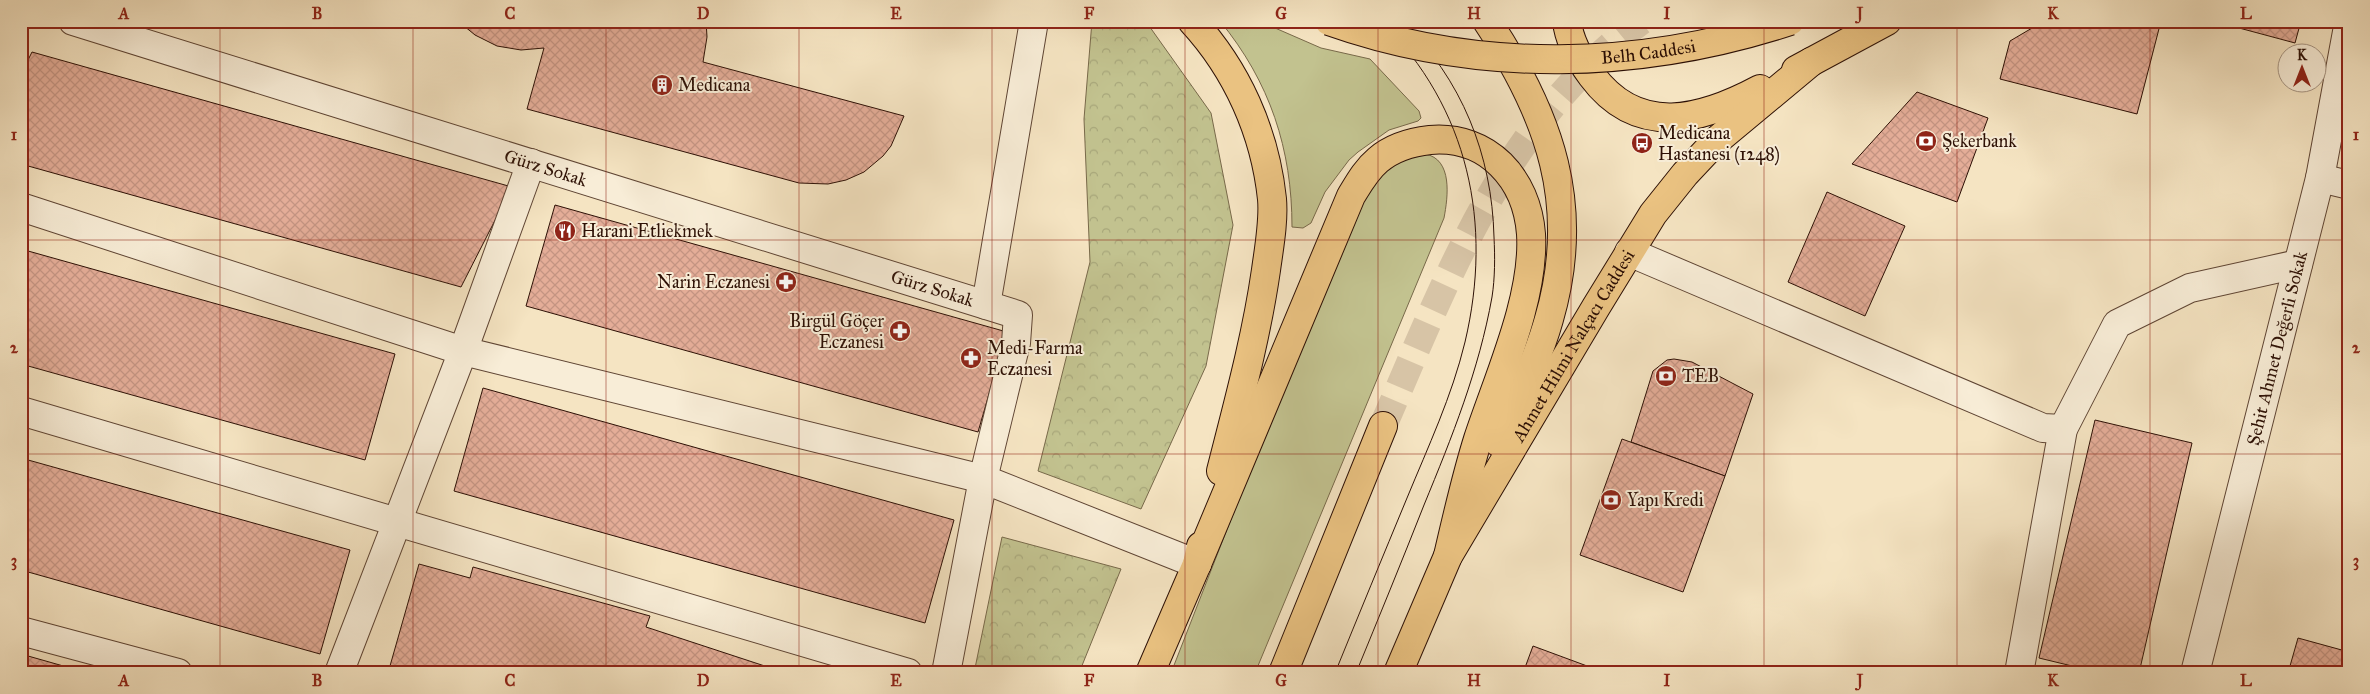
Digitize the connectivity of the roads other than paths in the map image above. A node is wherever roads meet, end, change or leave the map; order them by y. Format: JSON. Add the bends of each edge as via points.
{"nodes":[{"id":1,"x":73,"y":21,"type":"edge"},
{"id":2,"x":1034,"y":21,"type":"edge"},
{"id":3,"x":1192,"y":21,"type":"edge"},
{"id":4,"x":1329,"y":21,"type":"edge"},
{"id":5,"x":1487,"y":21,"type":"edge"},
{"id":6,"x":1567,"y":21,"type":"edge"},
{"id":7,"x":1790,"y":21,"type":"edge"},
{"id":8,"x":1887,"y":21,"type":"edge"},
{"id":9,"x":2349,"y":21,"type":"edge"},
{"id":10,"x":1811,"y":62,"type":"junction"},
{"id":11,"x":531,"y":163,"type":"junction"},
{"id":12,"x":2320,"y":178,"type":"junction"},
{"id":13,"x":2349,"y":186,"type":"edge"},
{"id":14,"x":21,"y":206,"type":"edge"},
{"id":15,"x":1629,"y":252,"type":"junction"},
{"id":16,"x":2298,"y":264,"type":"junction"},
{"id":17,"x":986,"y":305,"type":"junction"},
{"id":18,"x":463,"y":351,"type":"junction"},
{"id":19,"x":21,"y":411,"type":"edge"},
{"id":20,"x":1383,"y":426,"type":"tunnel mouth"},
{"id":21,"x":2063,"y":429,"type":"junction"},
{"id":22,"x":983,"y":479,"type":"junction"},
{"id":23,"x":397,"y":522,"type":"junction"},
{"id":24,"x":1448,"y":556,"type":"junction"},
{"id":25,"x":1197,"y":564,"type":"junction"},
{"id":26,"x":21,"y":631,"type":"edge"},
{"id":27,"x":178,"y":673,"type":"edge"},
{"id":28,"x":339,"y":673,"type":"edge"},
{"id":29,"x":908,"y":673,"type":"edge"},
{"id":30,"x":946,"y":673,"type":"edge"},
{"id":31,"x":1150,"y":673,"type":"edge"},
{"id":32,"x":1283,"y":673,"type":"edge"},
{"id":33,"x":1398,"y":673,"type":"edge"},
{"id":34,"x":2019,"y":673,"type":"edge"},
{"id":35,"x":2195,"y":673,"type":"edge"}],
"edges":[{"from":1,"to":11,"type":"street","name":"Gürz Sokak"},
{"from":2,"to":17,"type":"street"},
{"from":3,"to":25,"type":"main road","via":[[1230,71],[1249,107],[1264,151],[1272,200],[1268,257],[1250,355]]},
{"from":4,"to":7,"type":"main road","name":"Belh Caddesi","bridge":true,"via":[[1353,30],[1448,52],[1488,58],[1571,60],[1651,54],[1730,39]]},
{"from":5,"to":24,"type":"main road","via":[[1522,79],[1551,147],[1563,212],[1562,254],[1549,319],[1539,350]]},
{"from":6,"to":10,"type":"main road","via":[[1573,44],[1596,81],[1629,109],[1648,115],[1692,117],[1729,106]]},
{"from":8,"to":10,"type":"main road"},
{"from":9,"to":12,"type":"street","name":"Şehit Ahmet Değerli Sokak"},
{"from":10,"to":15,"type":"main road","name":"Ahmet Hilmi Nalçacı Caddesi","via":[[1747,114],[1697,161],[1653,214]]},
{"from":11,"to":17,"type":"street","name":"Gürz Sokak"},
{"from":11,"to":18,"type":"street"},
{"from":12,"to":13,"type":"street"},
{"from":12,"to":16,"type":"street","name":"Şehit Ahmet Değerli Sokak"},
{"from":14,"to":18,"type":"street"},
{"from":15,"to":21,"type":"street","via":[[2043,428]]},
{"from":15,"to":24,"type":"main road","name":"Ahmet Hilmi Nalçacı Caddesi"},
{"from":16,"to":21,"type":"street","via":[[2190,288],[2117,324]]},
{"from":16,"to":35,"type":"street","name":"Şehit Ahmet Değerli Sokak"},
{"from":17,"to":22,"type":"street","name":"Gürz Sokak","via":[[1018,315],[1016,343]]},
{"from":18,"to":22,"type":"street"},
{"from":18,"to":23,"type":"street"},
{"from":19,"to":23,"type":"street"},
{"from":20,"to":32,"type":"main road"},
{"from":21,"to":34,"type":"street"},
{"from":22,"to":25,"type":"street"},
{"from":22,"to":30,"type":"street"},
{"from":23,"to":28,"type":"street"},
{"from":23,"to":29,"type":"street"},
{"from":24,"to":25,"type":"main road","via":[[1478,440],[1520,314],[1528,276],[1531,236],[1522,196],[1500,164],[1481,148],[1440,139],[1397,148],[1378,160],[1362,177]]},
{"from":24,"to":33,"type":"main road","name":"Ahmet Hilmi Nalçacı Caddesi"},
{"from":25,"to":31,"type":"main road"},
{"from":26,"to":27,"type":"street"}]}
